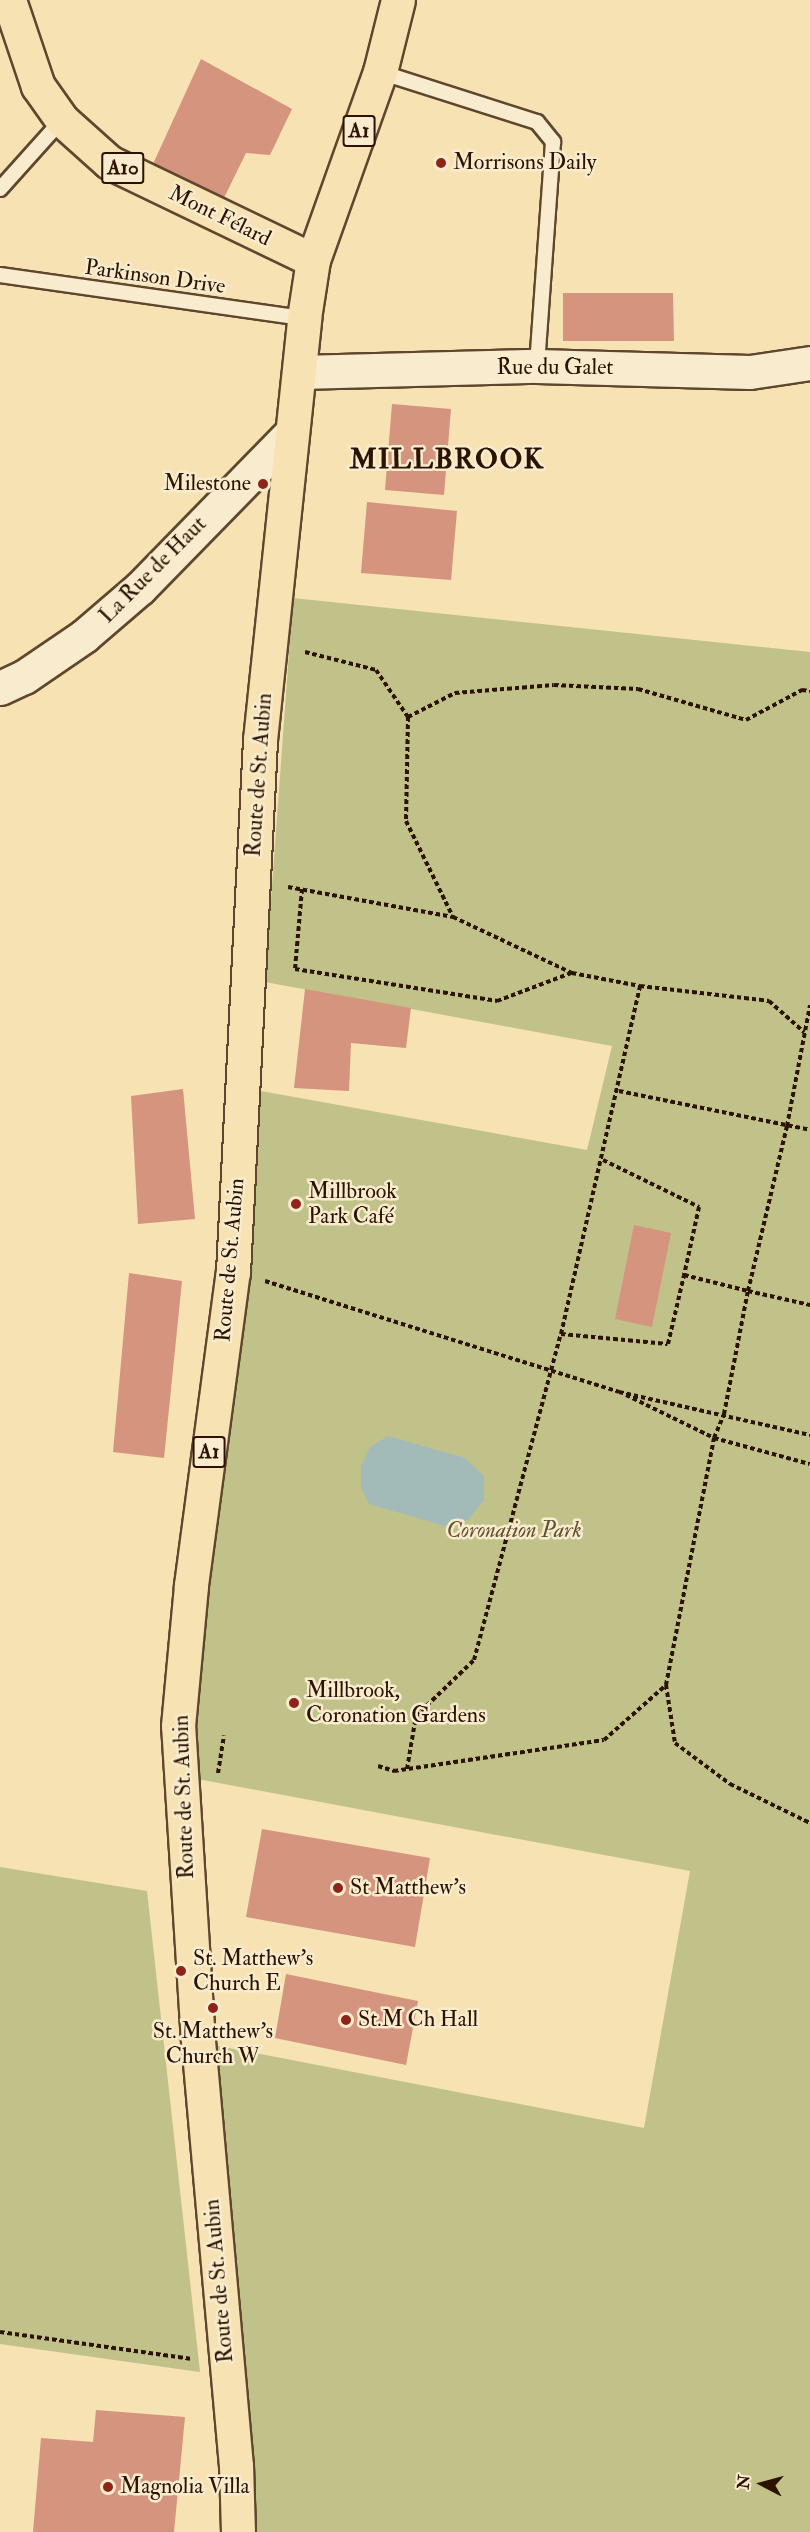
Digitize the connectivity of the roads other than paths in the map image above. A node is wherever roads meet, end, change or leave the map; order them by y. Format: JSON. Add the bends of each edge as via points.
{"nodes":[{"id":1,"x":9,"y":0,"type":"edge"},
{"id":2,"x":398,"y":0,"type":"edge"},
{"id":3,"x":380,"y":72,"type":"junction"},
{"id":4,"x":62,"y":120,"type":"junction"},
{"id":5,"x":0,"y":189,"type":"edge"},
{"id":6,"x":312,"y":260,"type":"junction"},
{"id":7,"x":0,"y":274,"type":"edge"},
{"id":8,"x":304,"y":318,"type":"junction"},
{"id":9,"x":810,"y":363,"type":"edge"},
{"id":10,"x":537,"y":366,"type":"junction"},
{"id":11,"x":300,"y":372,"type":"junction"},
{"id":12,"x":291,"y":433,"type":"junction"},
{"id":13,"x":0,"y":688,"type":"edge"},
{"id":14,"x":238,"y":2532,"type":"edge"}],
"edges":[{"from":1,"to":4,"type":"main road","name":"Mont Félard","number":"A10","via":[[38,86]]},
{"from":2,"to":3,"type":"main road","name":"Route de St. Aubin","number":"A1"},
{"from":3,"to":6,"type":"main road","name":"Route de St. Aubin","number":"A1"},
{"from":3,"to":10,"type":"lane","via":[[537,122],[553,142]]},
{"from":4,"to":5,"type":"lane"},
{"from":4,"to":6,"type":"main road","name":"Mont Félard","number":"A10","via":[[109,162]]},
{"from":6,"to":8,"type":"main road","name":"Route de St. Aubin","number":"A1"},
{"from":7,"to":8,"type":"lane","name":"Parkinson Drive"},
{"from":8,"to":11,"type":"main road","name":"Route de St. Aubin","number":"A1"},
{"from":9,"to":10,"type":"main road","name":"Rue du Galet","via":[[750,372]]},
{"from":10,"to":11,"type":"main road","name":"Rue du Galet"},
{"from":11,"to":12,"type":"main road","name":"Route de St. Aubin","number":"A1"},
{"from":12,"to":13,"type":"main road","name":"La Rue de Haut","via":[[140,588],[84,636]]},
{"from":12,"to":14,"type":"main road","name":"Route de St. Aubin","number":"A1","via":[[251,883],[233,1272],[191,1585],[178,1726],[197,2031]]}]}
